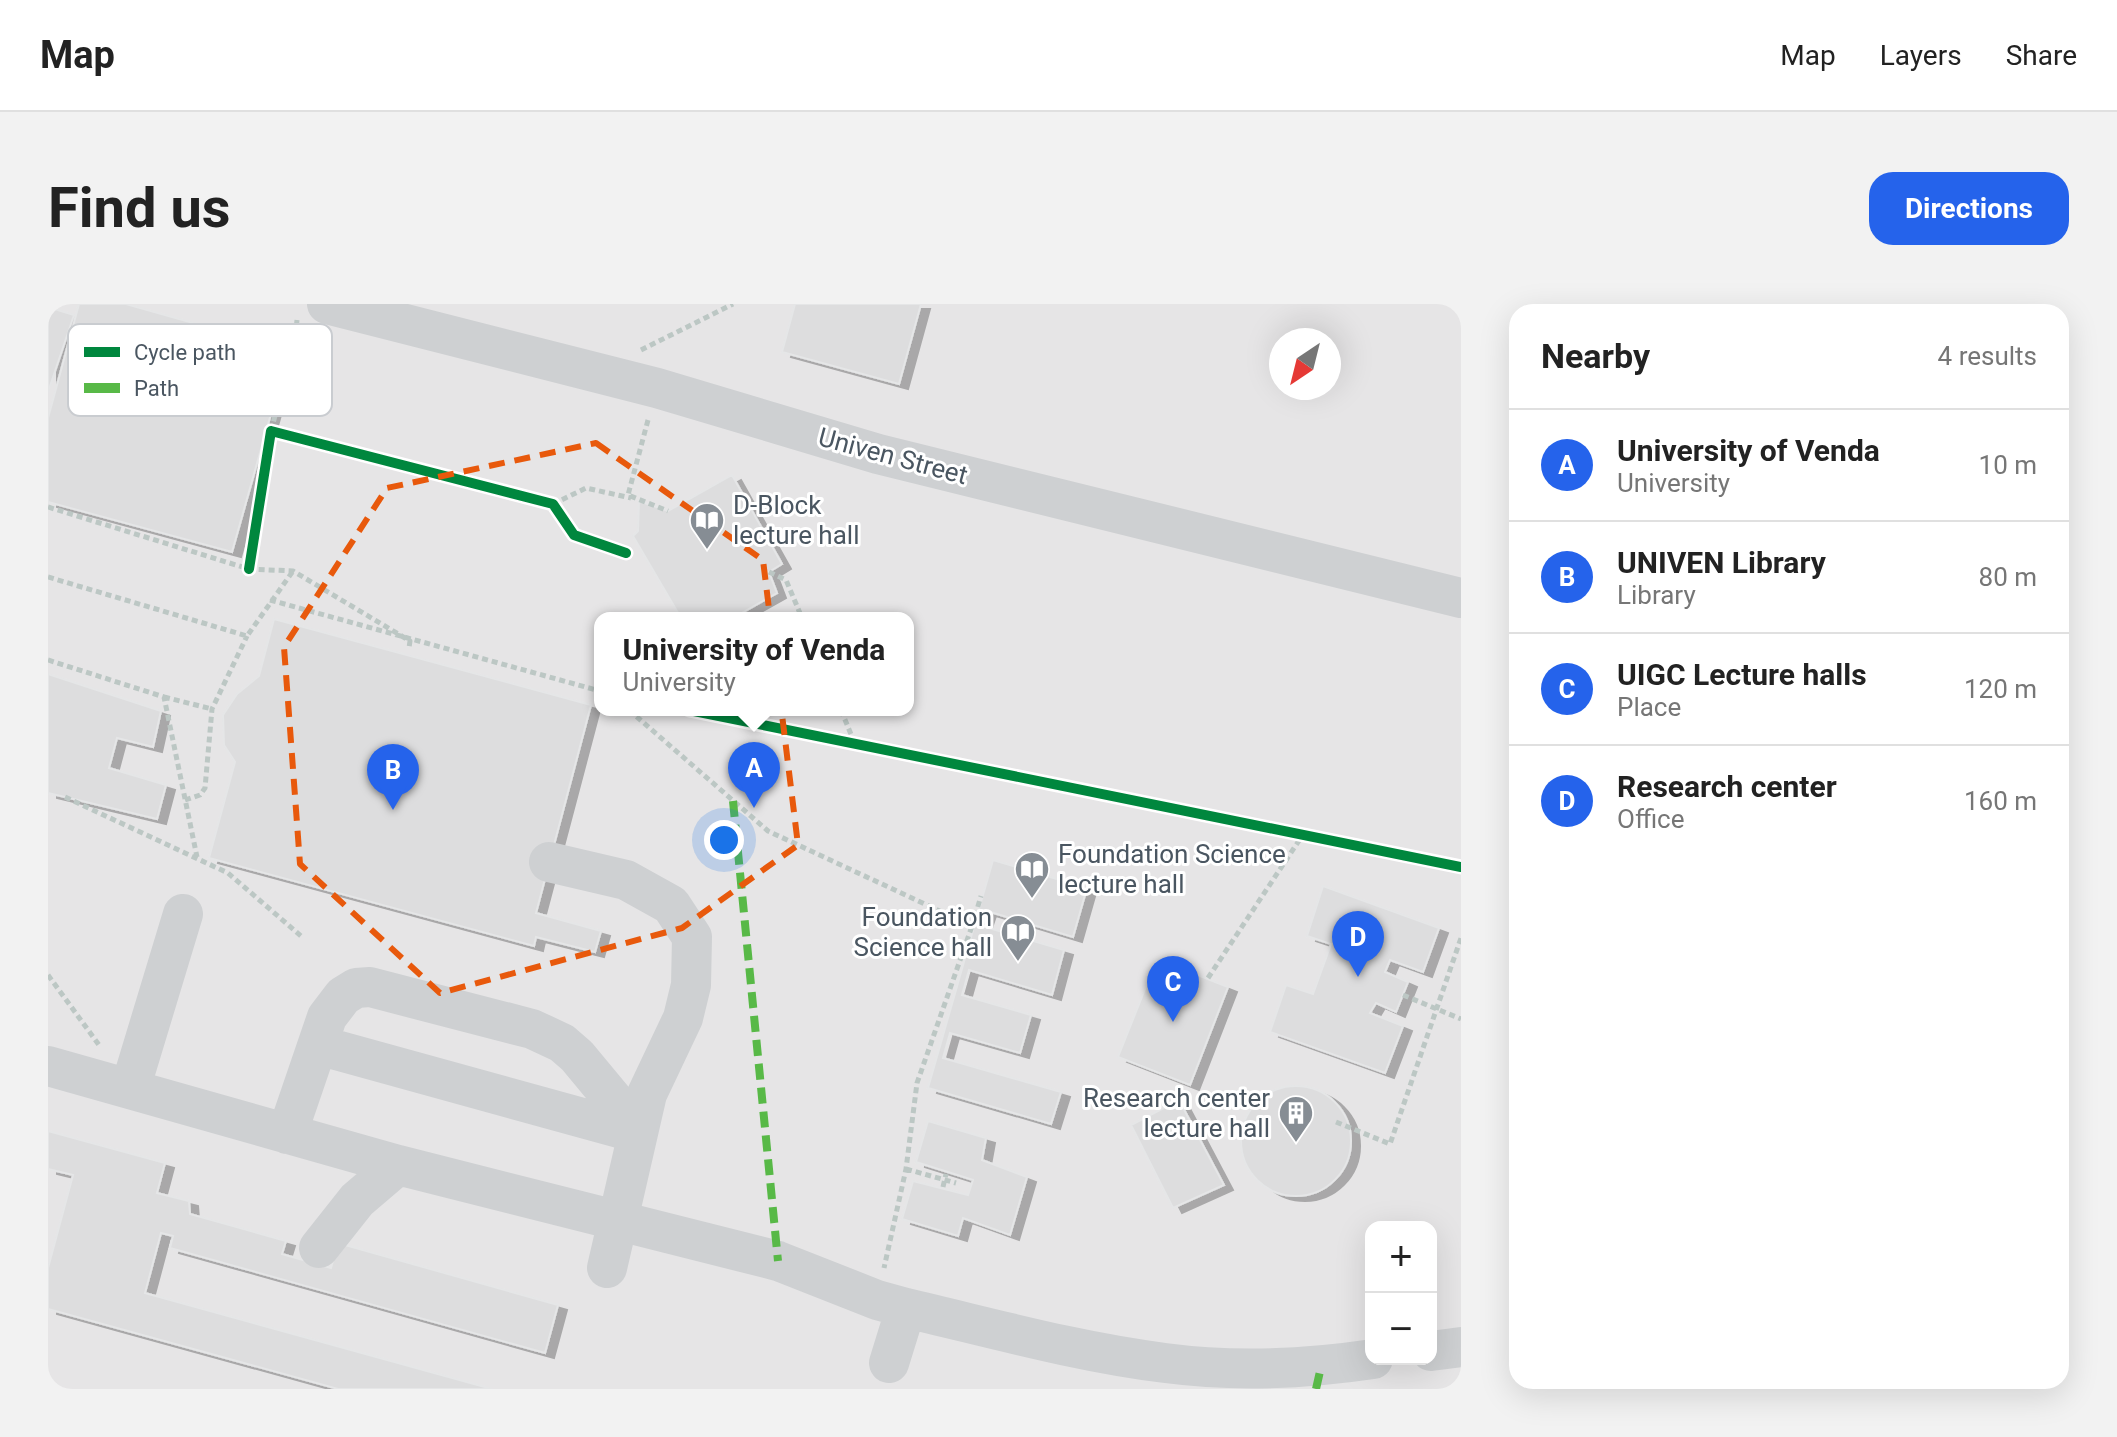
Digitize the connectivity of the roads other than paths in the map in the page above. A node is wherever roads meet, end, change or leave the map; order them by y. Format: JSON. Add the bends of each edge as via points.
{"nodes":[{"id":1,"x":312,"y":310,"type":"edge"},
{"id":2,"x":1461,"y":598,"type":"edge"},
{"id":3,"x":549,"y":862,"type":"dead end"},
{"id":4,"x":183,"y":914,"type":"dead end"},
{"id":5,"x":318,"y":1045,"type":"junction"},
{"id":6,"x":48,"y":1066,"type":"edge"},
{"id":7,"x":130,"y":1089,"type":"junction"},
{"id":8,"x":639,"y":1126,"type":"junction"},
{"id":9,"x":287,"y":1134,"type":"junction"},
{"id":10,"x":398,"y":1165,"type":"junction"},
{"id":11,"x":619,"y":1221,"type":"junction"},
{"id":12,"x":319,"y":1248,"type":"dead end"},
{"id":13,"x":607,"y":1268,"type":"dead end"},
{"id":14,"x":892,"y":1304,"type":"junction"},
{"id":15,"x":1461,"y":1347,"type":"edge"},
{"id":16,"x":1437,"y":1350,"type":"edge"},
{"id":17,"x":1365,"y":1360,"type":"edge"},
{"id":18,"x":889,"y":1363,"type":"dead end"}],
"edges":[{"from":1,"to":2,"type":"lane","name":"Univen Street","via":[[657,388],[878,454]]},
{"from":3,"to":8,"type":"lane","via":[[626,880],[671,905],[692,937],[691,985],[683,1018],[647,1094]]},
{"from":4,"to":7,"type":"lane"},
{"from":5,"to":8,"type":"lane"},
{"from":5,"to":8,"type":"lane","via":[[333,1006],[356,988],[370,987],[532,1029],[562,1043]]},
{"from":5,"to":9,"type":"lane"},
{"from":6,"to":7,"type":"lane"},
{"from":7,"to":9,"type":"lane"},
{"from":8,"to":11,"type":"lane"},
{"from":9,"to":10,"type":"lane"},
{"from":10,"to":11,"type":"lane"},
{"from":10,"to":12,"type":"lane","via":[[357,1200]]},
{"from":11,"to":13,"type":"lane"},
{"from":11,"to":14,"type":"lane","via":[[778,1261]]},
{"from":14,"to":17,"type":"lane","via":[[1101,1353],[1168,1363],[1321,1367]]},
{"from":14,"to":18,"type":"lane"},
{"from":15,"to":16,"type":"lane"}]}
